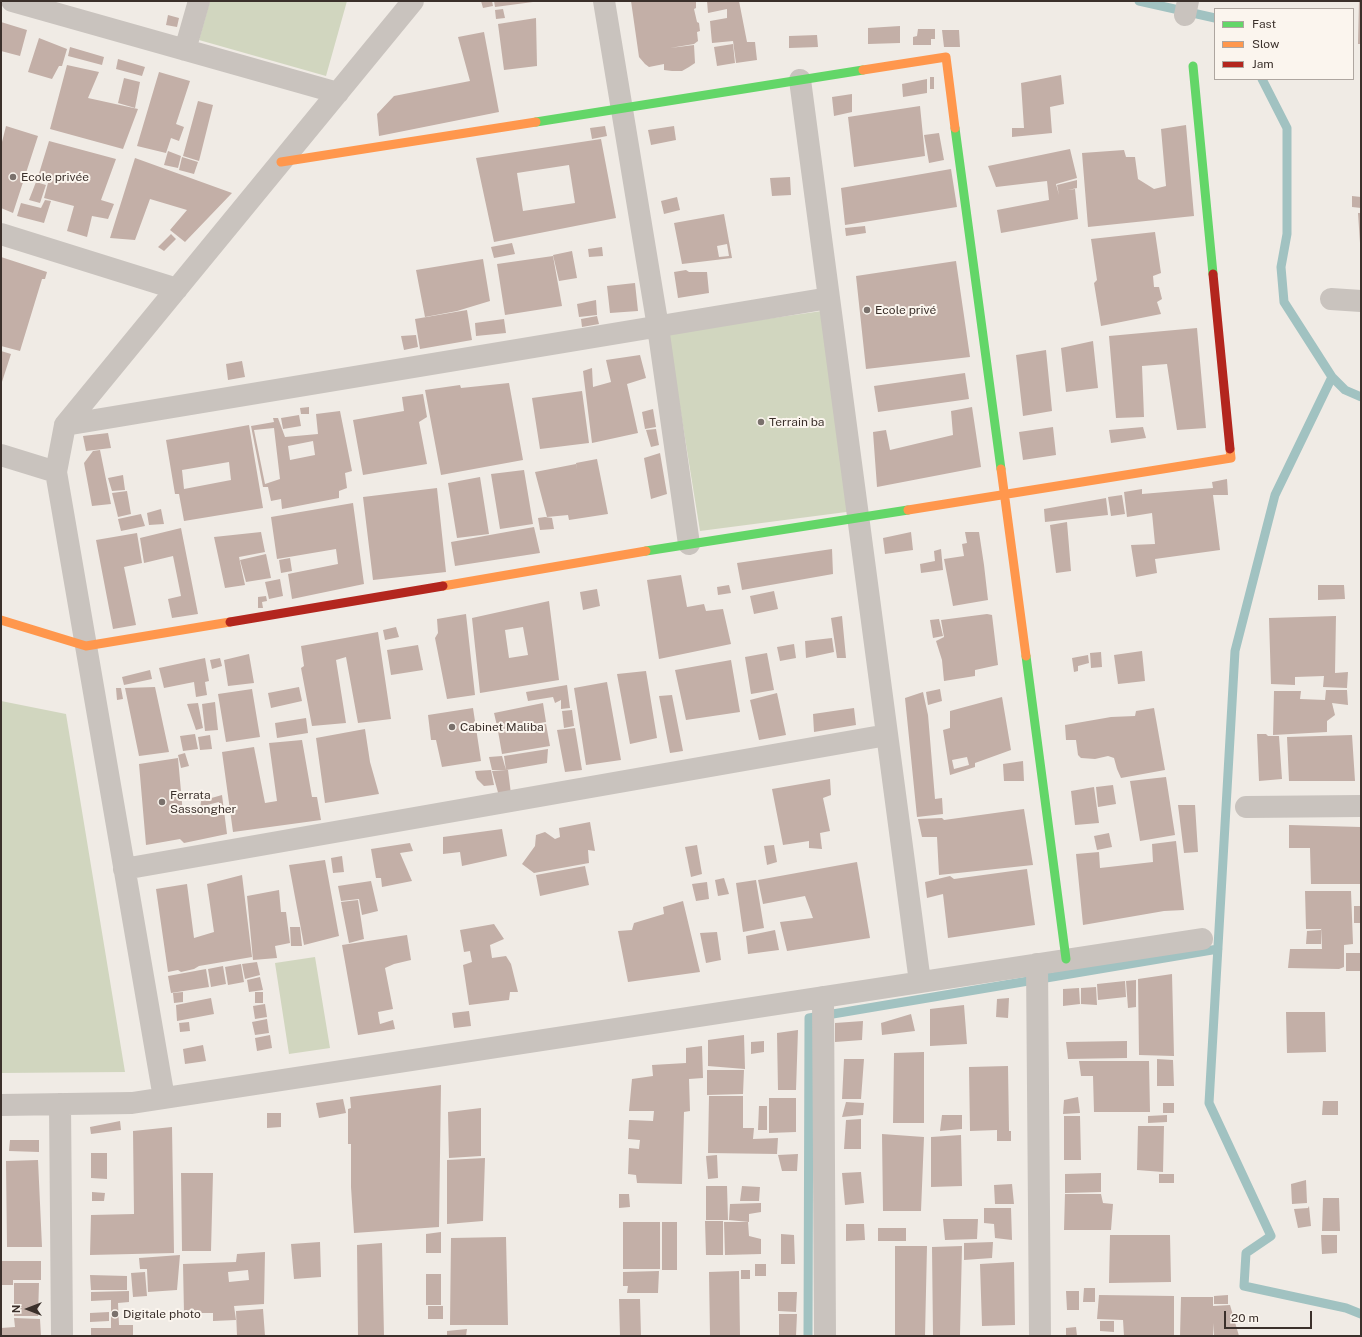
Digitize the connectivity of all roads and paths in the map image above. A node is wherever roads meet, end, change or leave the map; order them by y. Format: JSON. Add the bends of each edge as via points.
{"nodes":[{"id":1,"x":12,"y":1,"type":"edge"},
{"id":2,"x":199,"y":1,"type":"edge"},
{"id":3,"x":413,"y":1,"type":"edge"},
{"id":4,"x":604,"y":1,"type":"edge"},
{"id":5,"x":185,"y":50,"type":"junction"},
{"id":6,"x":1193,"y":66,"type":"dead end"},
{"id":7,"x":800,"y":80,"type":"junction"},
{"id":8,"x":338,"y":93,"type":"junction"},
{"id":9,"x":622,"y":108,"type":"junction"},
{"id":10,"x":281,"y":162,"type":"junction"},
{"id":11,"x":1,"y":234,"type":"edge"},
{"id":12,"x":177,"y":289,"type":"junction"},
{"id":13,"x":829,"y":298,"type":"junction"},
{"id":14,"x":1331,"y":299,"type":"dead end"},
{"id":15,"x":1361,"y":301,"type":"edge"},
{"id":16,"x":658,"y":327,"type":"junction"},
{"id":17,"x":65,"y":425,"type":"junction"},
{"id":18,"x":1,"y":456,"type":"edge"},
{"id":19,"x":56,"y":472,"type":"junction"},
{"id":20,"x":1004,"y":494,"type":"junction"},
{"id":21,"x":859,"y":518,"type":"junction"},
{"id":22,"x":689,"y":544,"type":"junction"},
{"id":23,"x":1,"y":620,"type":"edge"},
{"id":24,"x":86,"y":646,"type":"junction"},
{"id":25,"x":887,"y":735,"type":"junction"},
{"id":26,"x":1361,"y":806,"type":"edge"},
{"id":27,"x":1246,"y":807,"type":"dead end"},
{"id":28,"x":124,"y":869,"type":"junction"},
{"id":29,"x":1202,"y":939,"type":"dead end"},
{"id":30,"x":1066,"y":959,"type":"junction"},
{"id":31,"x":1037,"y":964,"type":"junction"},
{"id":32,"x":920,"y":982,"type":"junction"},
{"id":33,"x":823,"y":997,"type":"junction"},
{"id":34,"x":164,"y":1098,"type":"junction"},
{"id":35,"x":60,"y":1104,"type":"junction"},
{"id":36,"x":1,"y":1105,"type":"edge"},
{"id":37,"x":62,"y":1336,"type":"edge"},
{"id":38,"x":825,"y":1336,"type":"edge"},
{"id":39,"x":1040,"y":1336,"type":"edge"}],
"edges":[{"from":1,"to":5,"type":"street"},
{"from":2,"to":5,"type":"street"},
{"from":3,"to":8,"type":"street"},
{"from":4,"to":9,"type":"street"},
{"from":5,"to":8,"type":"street"},
{"from":6,"to":20,"type":"street","via":[[1231,458]]},
{"from":7,"to":9,"type":"street"},
{"from":7,"to":13,"type":"street"},
{"from":7,"to":20,"type":"street","via":[[946,57]]},
{"from":8,"to":10,"type":"street"},
{"from":9,"to":10,"type":"street"},
{"from":9,"to":16,"type":"street"},
{"from":10,"to":12,"type":"street"},
{"from":11,"to":12,"type":"street"},
{"from":12,"to":17,"type":"street"},
{"from":13,"to":16,"type":"street"},
{"from":13,"to":21,"type":"street"},
{"from":14,"to":15,"type":"street"},
{"from":16,"to":17,"type":"street"},
{"from":16,"to":22,"type":"street"},
{"from":17,"to":19,"type":"street"},
{"from":18,"to":19,"type":"street"},
{"from":19,"to":24,"type":"street"},
{"from":20,"to":21,"type":"street"},
{"from":20,"to":30,"type":"street"},
{"from":21,"to":22,"type":"street"},
{"from":21,"to":25,"type":"street"},
{"from":22,"to":24,"type":"street"},
{"from":23,"to":24,"type":"street"},
{"from":24,"to":28,"type":"street"},
{"from":25,"to":28,"type":"street"},
{"from":25,"to":32,"type":"street"},
{"from":26,"to":27,"type":"street"},
{"from":28,"to":34,"type":"street"},
{"from":29,"to":30,"type":"street"},
{"from":30,"to":31,"type":"street"},
{"from":31,"to":32,"type":"street"},
{"from":31,"to":39,"type":"street"},
{"from":32,"to":33,"type":"street"},
{"from":33,"to":34,"type":"street"},
{"from":33,"to":38,"type":"street"},
{"from":34,"to":35,"type":"street","via":[[132,1102]]},
{"from":35,"to":36,"type":"street"},
{"from":35,"to":37,"type":"street"}]}
